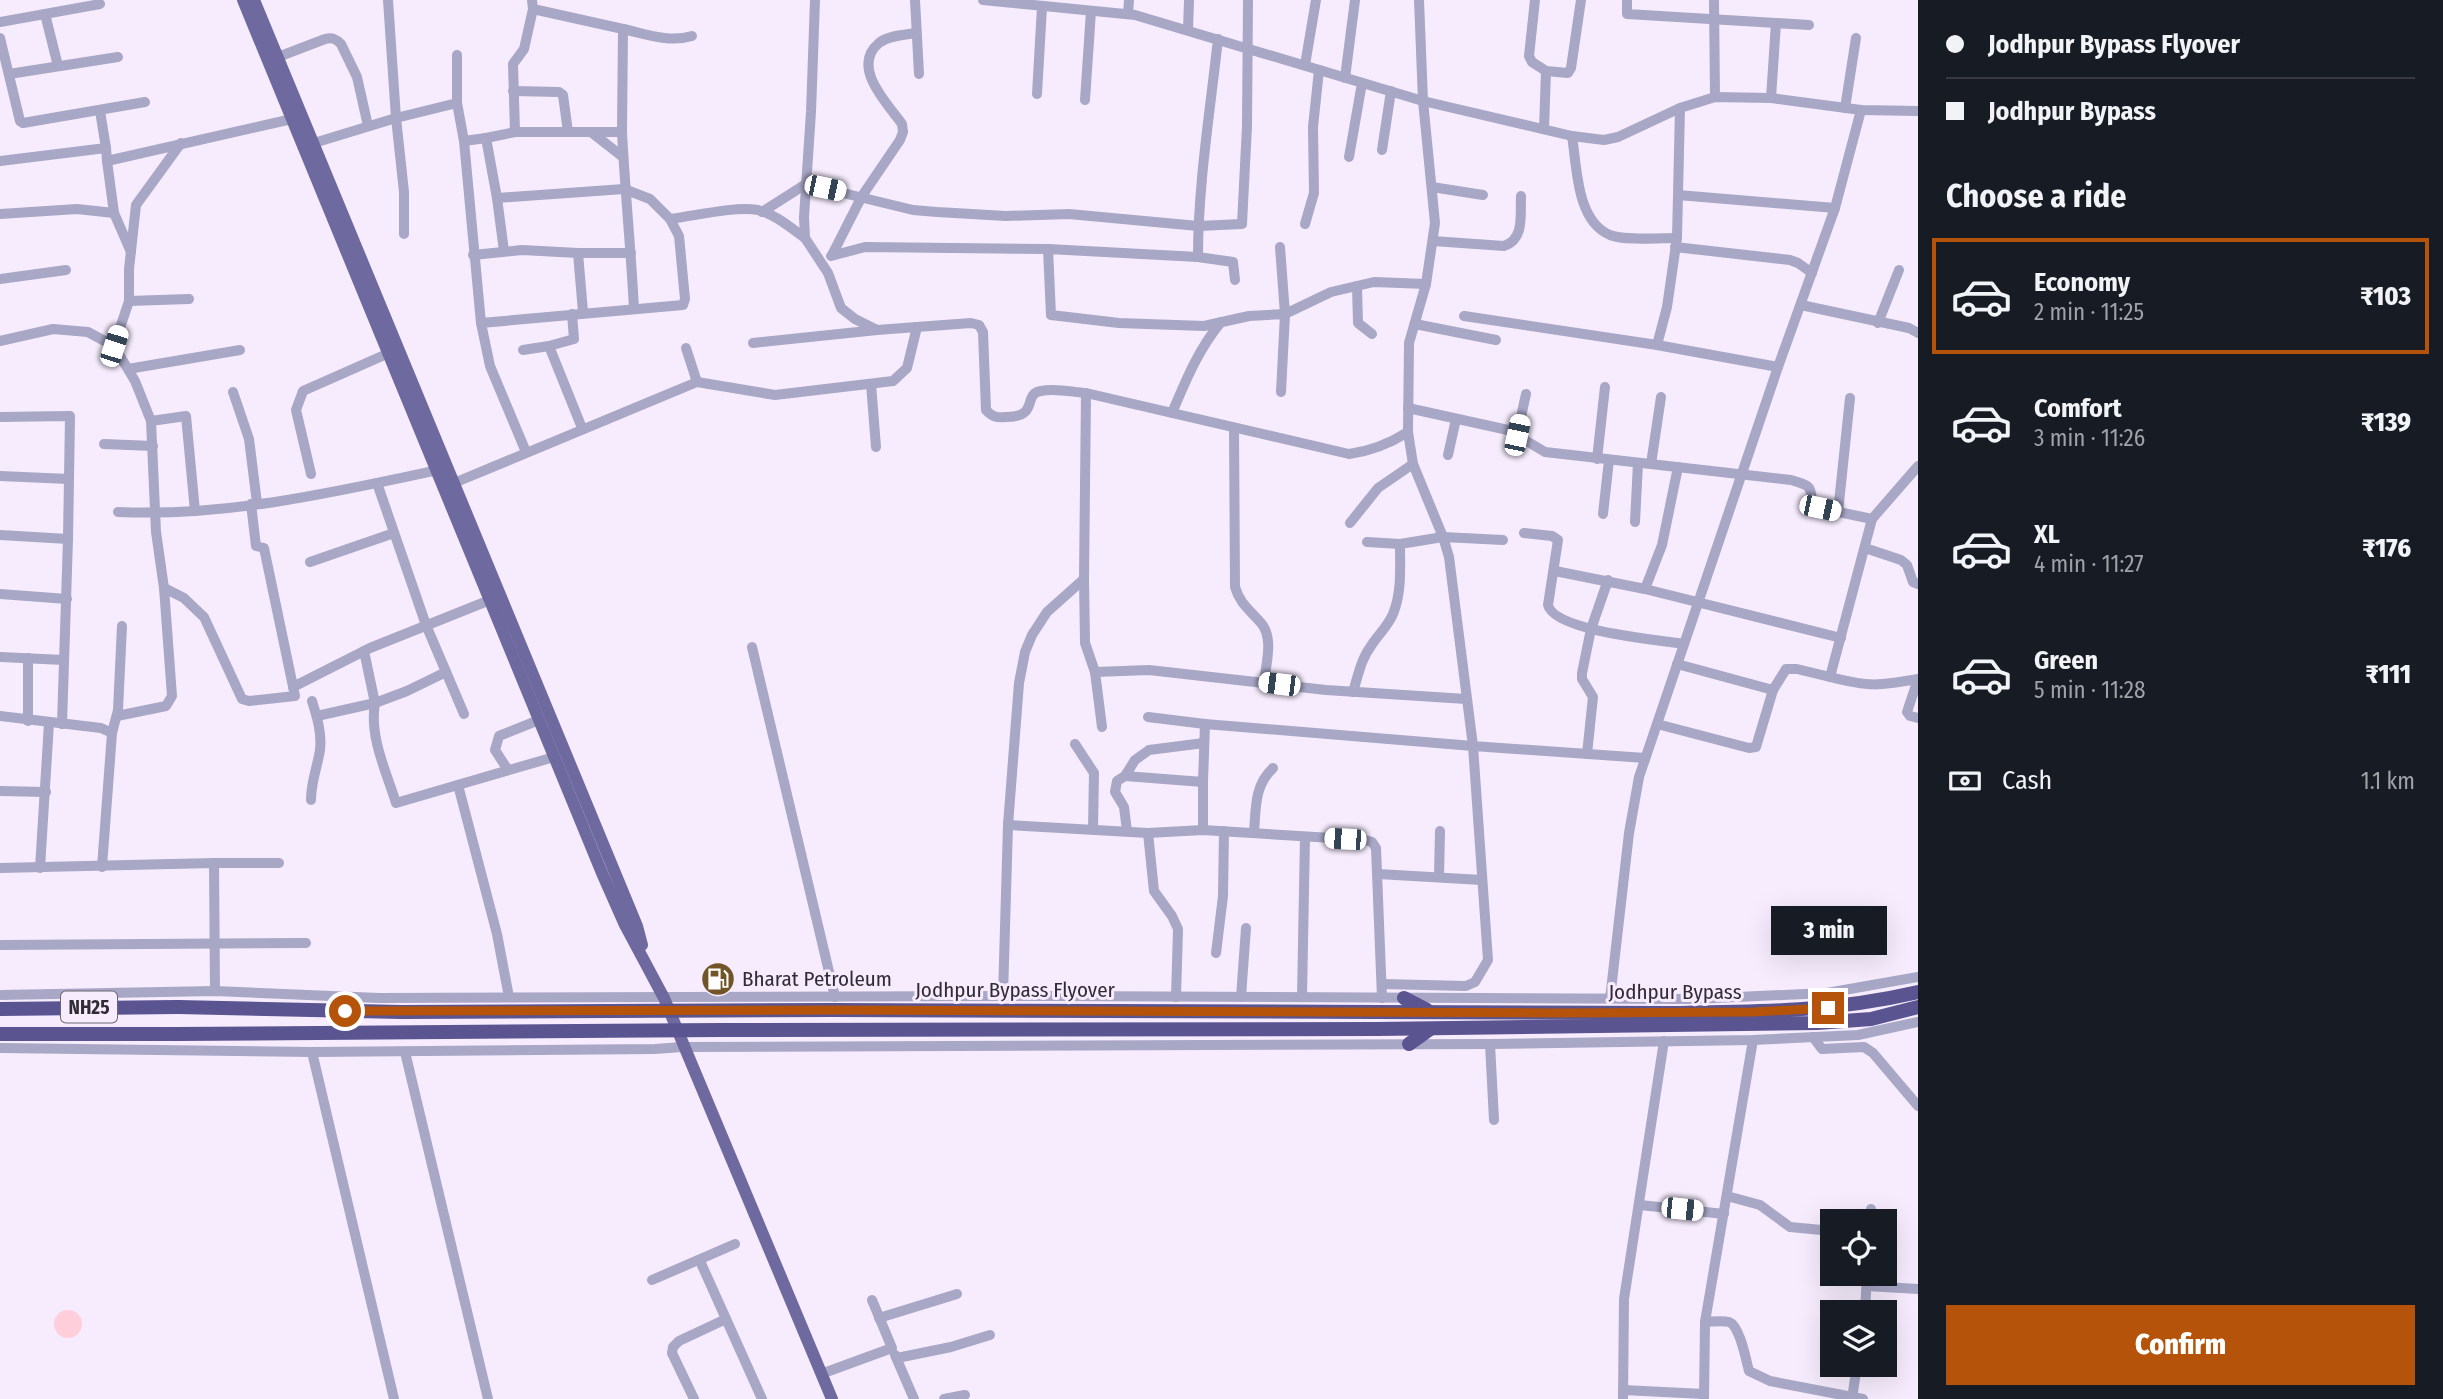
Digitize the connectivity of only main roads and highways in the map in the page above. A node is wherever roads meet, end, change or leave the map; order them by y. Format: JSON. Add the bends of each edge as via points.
{"nodes":[{"id":1,"x":243,"y":0,"type":"edge"},
{"id":2,"x":254,"y":0,"type":"edge"},
{"id":3,"x":442,"y":469,"type":"junction"},
{"id":4,"x":645,"y":960,"type":"junction"},
{"id":5,"x":1918,"y":992,"type":"edge"},
{"id":6,"x":1404,"y":998,"type":"road end"},
{"id":7,"x":1918,"y":1006,"type":"edge"},
{"id":8,"x":0,"y":1009,"type":"edge"},
{"id":9,"x":1431,"y":1012,"type":"junction"},
{"id":10,"x":1430,"y":1029,"type":"junction"},
{"id":11,"x":0,"y":1034,"type":"edge"},
{"id":12,"x":1409,"y":1044,"type":"road end"},
{"id":13,"x":832,"y":1399,"type":"edge"}],
"edges":[{"from":1,"to":3,"type":"main road"},
{"from":2,"to":3,"type":"main road"},
{"from":3,"to":4,"type":"main road","via":[[538,720],[616,904]]},
{"from":3,"to":4,"type":"main road","via":[[454,483],[637,926]]},
{"from":4,"to":13,"type":"main road"},
{"from":5,"to":9,"type":"highway","name":"Jodhpur Bypass","number":"NH25","via":[[1805,1011]]},
{"from":6,"to":9,"type":"highway"},
{"from":7,"to":10,"type":"highway","name":"Jodhpur Bypass","number":"NH25","via":[[1871,1019],[1817,1023]]},
{"from":8,"to":9,"type":"highway","name":"Jodhpur Bypass Flyover","number":"NH25","bridge":true},
{"from":10,"to":11,"type":"highway","name":"Jodhpur Bypass Flyover","number":"NH25","bridge":true},
{"from":10,"to":12,"type":"highway"}]}
